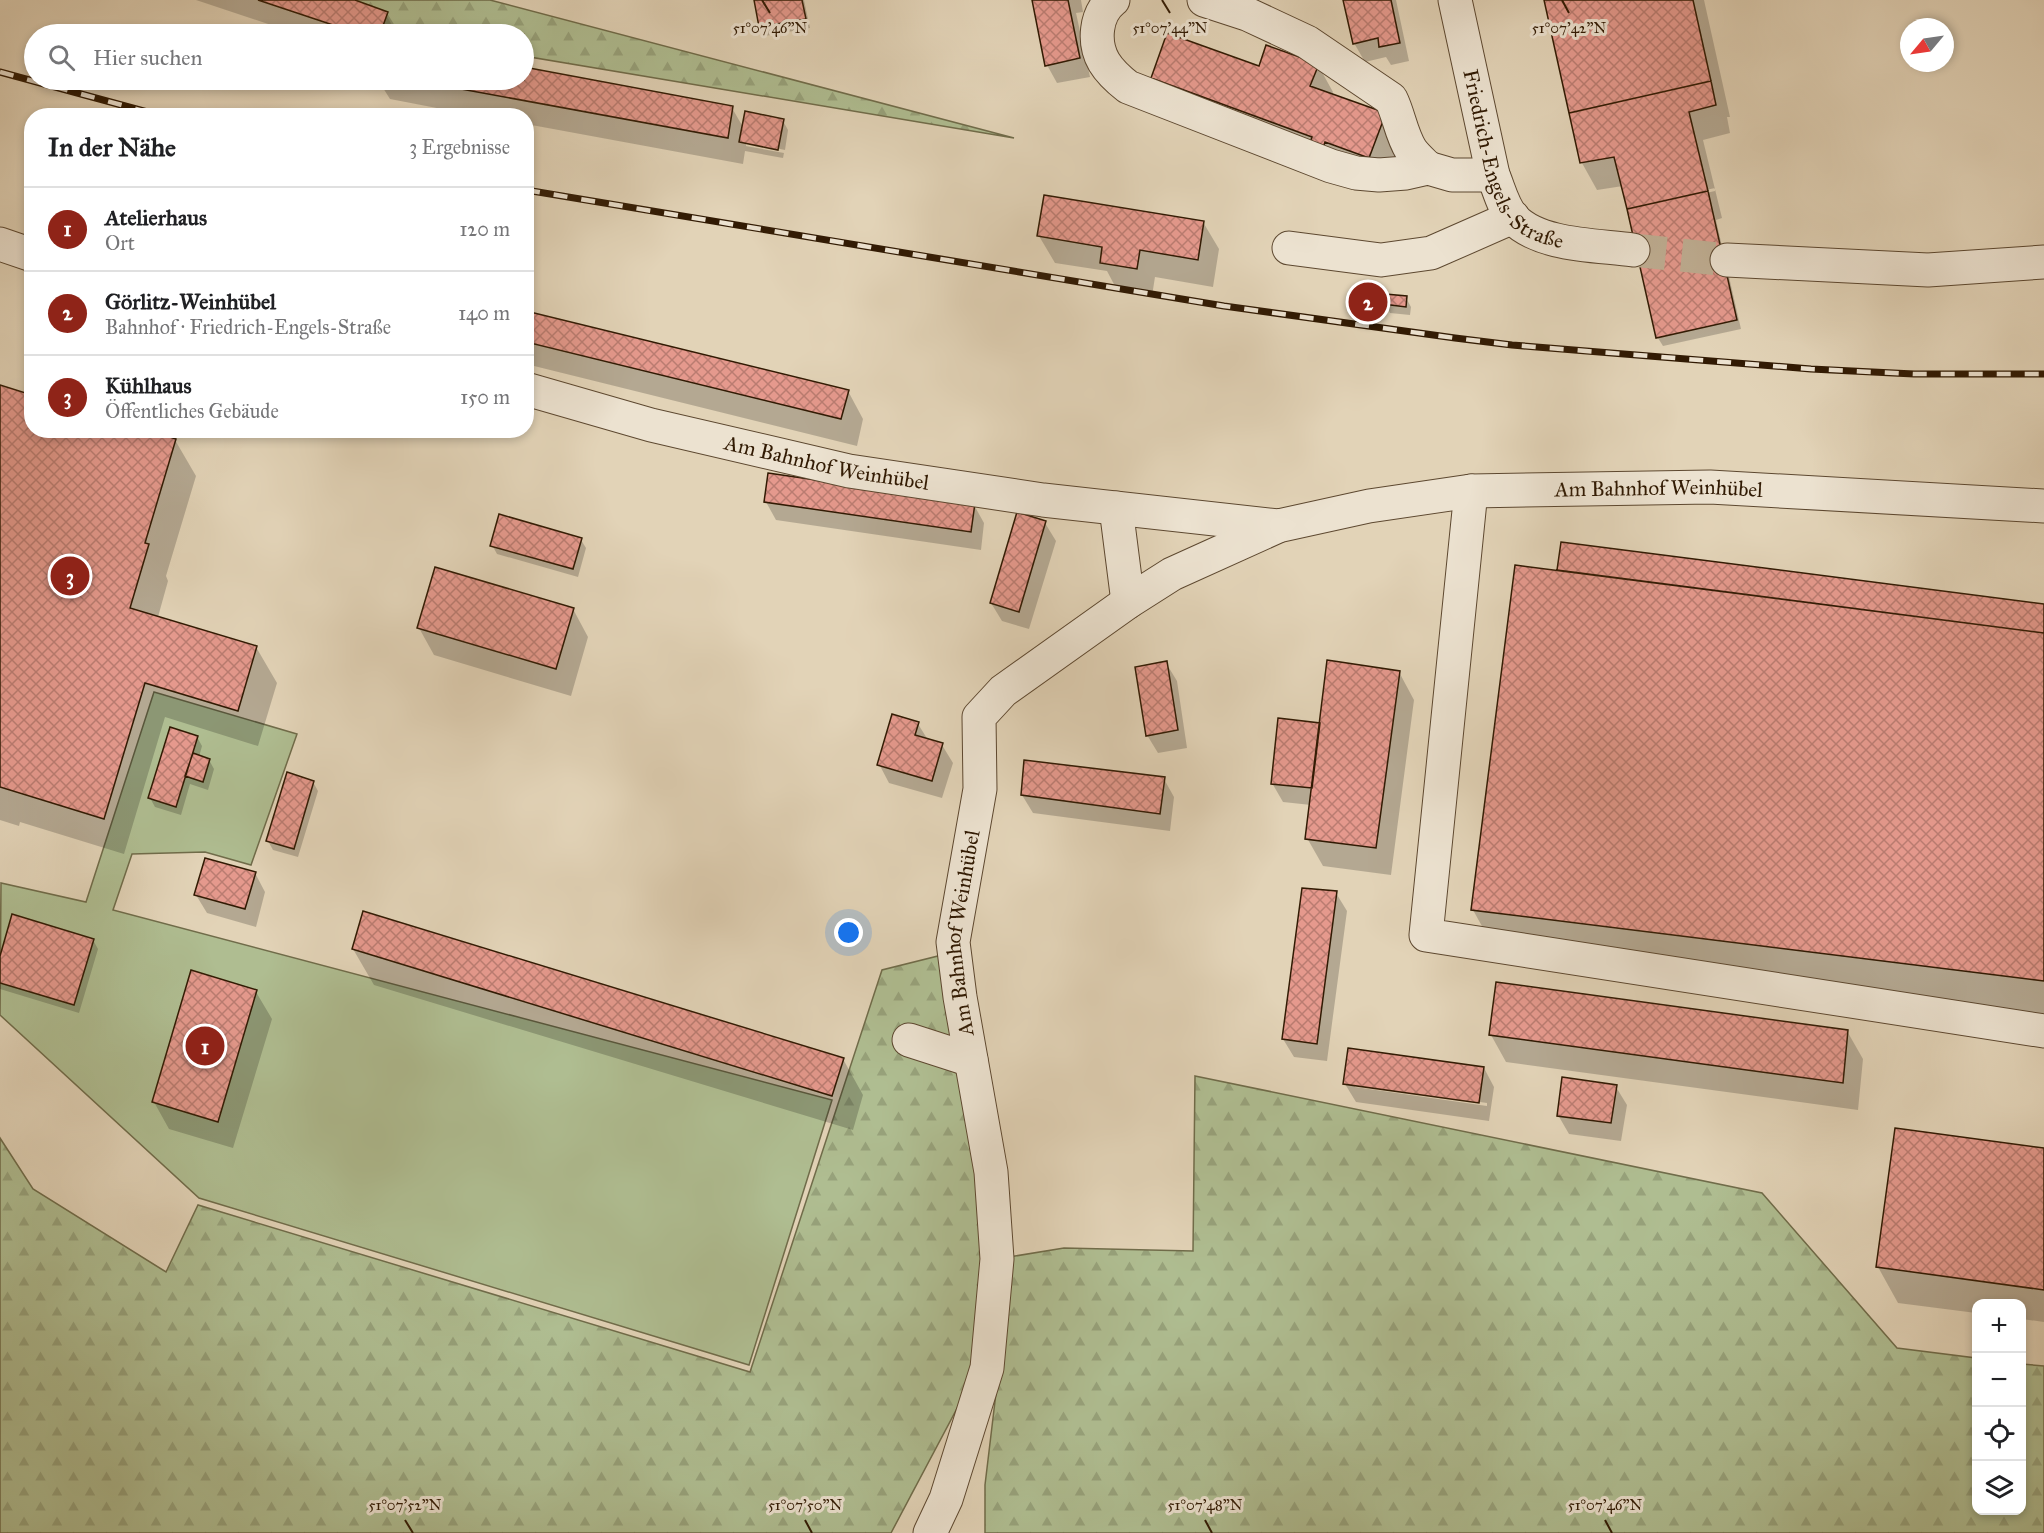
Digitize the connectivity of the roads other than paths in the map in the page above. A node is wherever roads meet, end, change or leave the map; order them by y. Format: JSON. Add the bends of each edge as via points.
{"nodes":[{"id":1,"x":1113,"y":0,"type":"edge"},
{"id":2,"x":1204,"y":0,"type":"edge"},
{"id":3,"x":1455,"y":0,"type":"edge"},
{"id":4,"x":1428,"y":168,"type":"junction"},
{"id":5,"x":1493,"y":175,"type":"junction"},
{"id":6,"x":1513,"y":217,"type":"junction"},
{"id":7,"x":0,"y":244,"type":"edge"},
{"id":8,"x":1289,"y":248,"type":"dead end"},
{"id":9,"x":1633,"y":250,"type":"tunnel mouth"},
{"id":10,"x":24,"y":252,"type":"edge"},
{"id":11,"x":1727,"y":260,"type":"tunnel mouth"},
{"id":12,"x":2044,"y":262,"type":"edge"},
{"id":13,"x":534,"y":391,"type":"edge"},
{"id":14,"x":1471,"y":491,"type":"junction"},
{"id":15,"x":2044,"y":506,"type":"edge"},
{"id":16,"x":1116,"y":508,"type":"junction"},
{"id":17,"x":1278,"y":526,"type":"junction"},
{"id":18,"x":1128,"y":602,"type":"junction"},
{"id":19,"x":2044,"y":1031,"type":"edge"},
{"id":20,"x":909,"y":1040,"type":"dead end"},
{"id":21,"x":971,"y":1060,"type":"junction"},
{"id":22,"x":930,"y":1533,"type":"edge"}],
"edges":[{"from":1,"to":4,"type":"street","via":[[1106,5],[1099,21],[1097,44],[1104,62],[1128,87],[1356,173],[1379,175]]},
{"from":2,"to":4,"type":"street","via":[[1247,14],[1307,42],[1391,99],[1411,150]]},
{"from":3,"to":5,"type":"street","name":"Friedrich-Engels-Straße"},
{"from":4,"to":5,"type":"street","via":[[1452,175]]},
{"from":5,"to":6,"type":"street","name":"Friedrich-Engels-Straße"},
{"from":6,"to":8,"type":"street","via":[[1431,253],[1382,260]]},
{"from":6,"to":9,"type":"street","name":"Friedrich-Engels-Straße","via":[[1534,233],[1562,242]]},
{"from":7,"to":10,"type":"street"},
{"from":11,"to":12,"type":"street","via":[[1928,270]]},
{"from":13,"to":16,"type":"street","name":"Am Bahnhof Weinhübel","via":[[651,425],[849,471]]},
{"from":14,"to":15,"type":"street","name":"Am Bahnhof Weinhübel","via":[[1710,486]]},
{"from":14,"to":17,"type":"street","name":"Am Bahnhof Weinhübel","via":[[1369,506]]},
{"from":14,"to":19,"type":"street","via":[[1426,935]]},
{"from":16,"to":17,"type":"street","name":"Am Bahnhof Weinhübel"},
{"from":16,"to":18,"type":"street"},
{"from":17,"to":18,"type":"street","name":"Am Bahnhof Weinhübel","via":[[1172,574]]},
{"from":18,"to":21,"type":"street","name":"Am Bahnhof Weinhübel","via":[[1003,691],[979,717],[980,789],[953,942]]},
{"from":20,"to":21,"type":"street"},
{"from":21,"to":22,"type":"street","name":"Am Bahnhof Weinhübel","via":[[991,1172],[997,1259],[987,1368],[946,1499]]}]}
